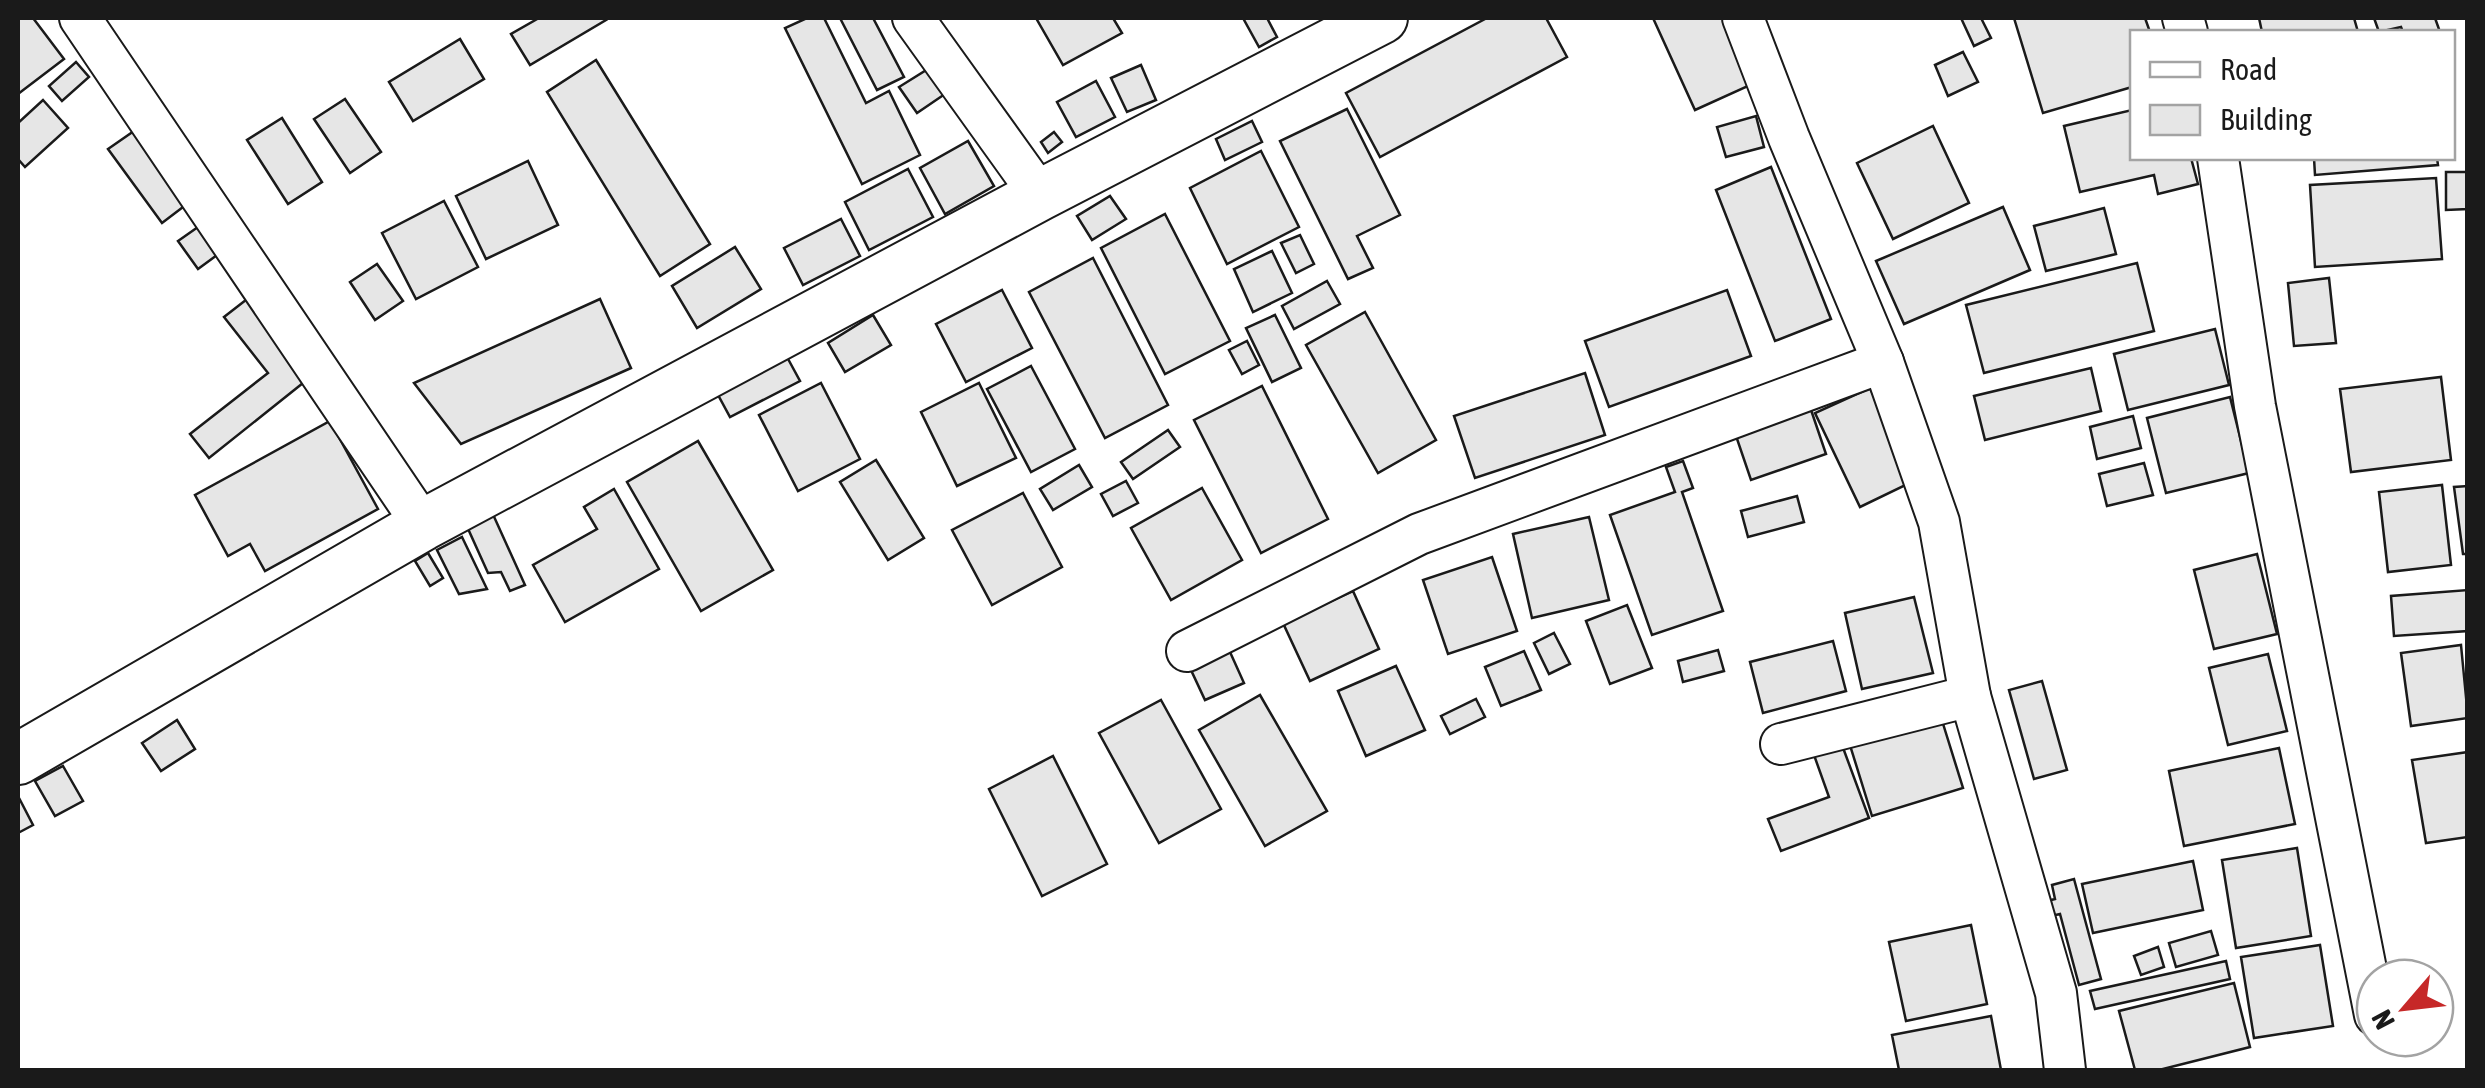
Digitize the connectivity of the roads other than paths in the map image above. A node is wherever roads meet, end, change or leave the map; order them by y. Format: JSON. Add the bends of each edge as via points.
{"nodes":[{"id":1,"x":80,"y":18,"type":"edge"},
{"id":2,"x":913,"y":18,"type":"edge"},
{"id":3,"x":1382,"y":18,"type":"edge"},
{"id":4,"x":1743,"y":18,"type":"edge"},
{"id":5,"x":2218,"y":160,"type":"edge"},
{"id":6,"x":1040,"y":196,"type":"junction"},
{"id":7,"x":1883,"y":362,"type":"junction"},
{"id":8,"x":423,"y":525,"type":"junction"},
{"id":9,"x":1187,"y":651,"type":"dead end"},
{"id":10,"x":1970,"y":696,"type":"junction"},
{"id":11,"x":1781,"y":744,"type":"dead end"},
{"id":12,"x":18,"y":759,"type":"edge"},
{"id":13,"x":2364,"y":958,"type":"edge"},
{"id":14,"x":2065,"y":1070,"type":"edge"}],
"edges":[{"from":1,"to":8,"type":"street"},
{"from":2,"to":6,"type":"street"},
{"from":3,"to":6,"type":"street"},
{"from":4,"to":7,"type":"street"},
{"from":5,"to":13,"type":"street","via":[[2255,406]]},
{"from":6,"to":8,"type":"street"},
{"from":7,"to":9,"type":"street","via":[[1418,534]]},
{"from":7,"to":10,"type":"street","via":[[1939,522]]},
{"from":8,"to":12,"type":"street"},
{"from":10,"to":11,"type":"street"},
{"from":10,"to":14,"type":"street","via":[[2056,993]]}]}
